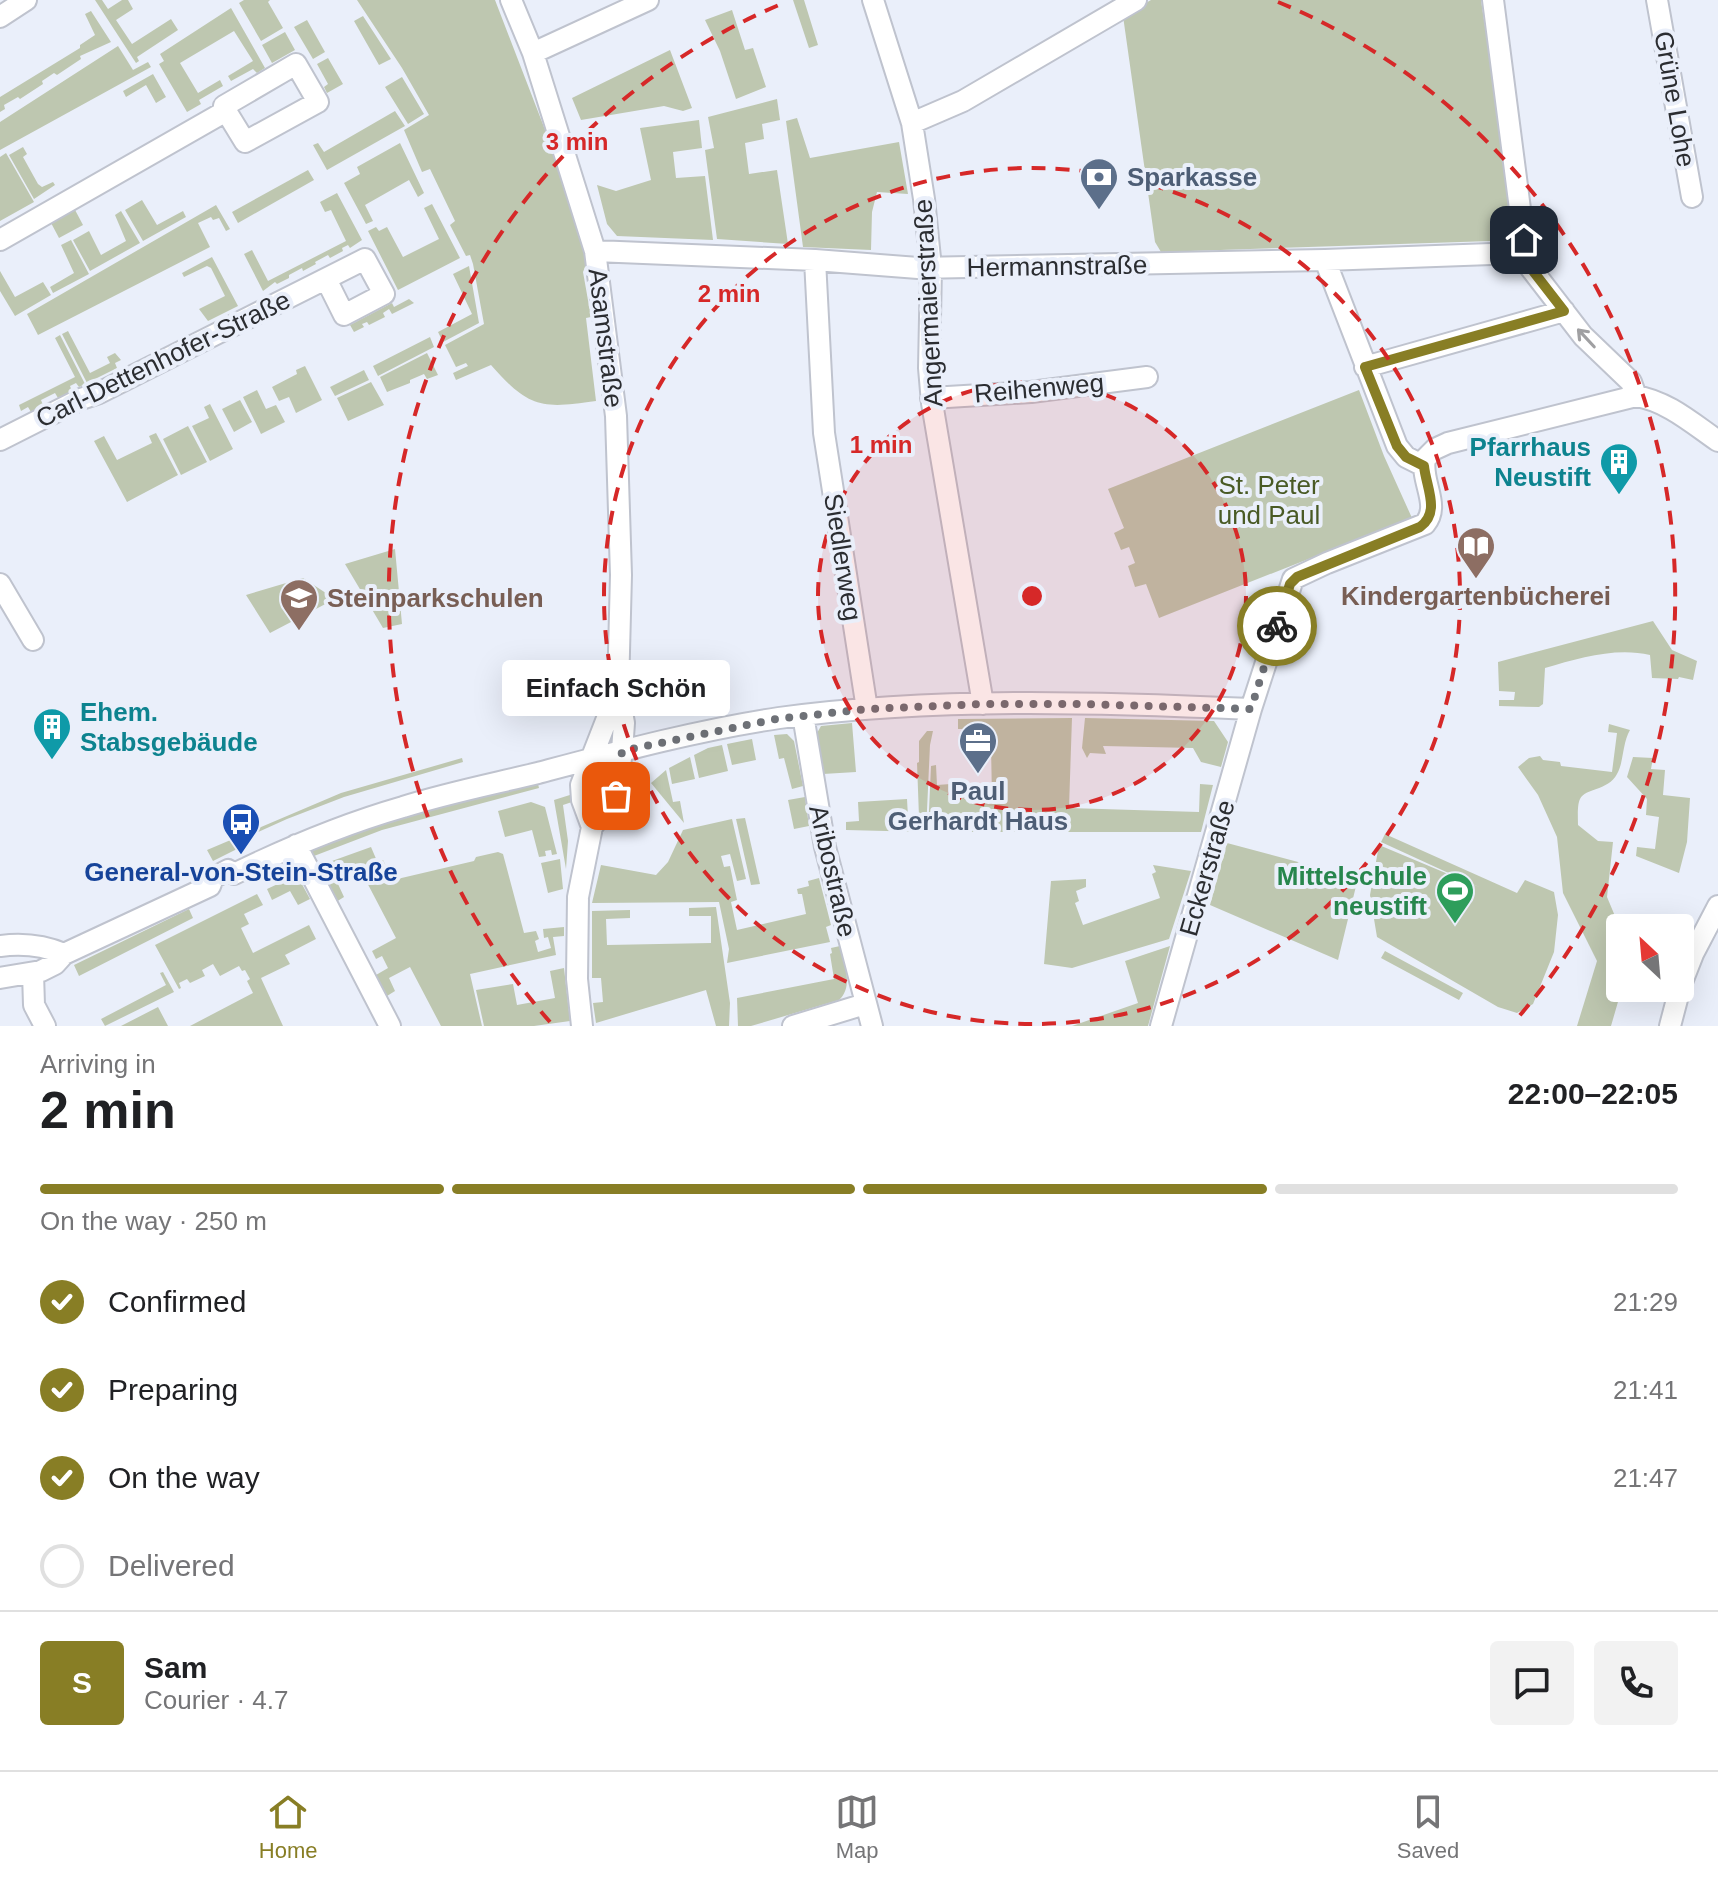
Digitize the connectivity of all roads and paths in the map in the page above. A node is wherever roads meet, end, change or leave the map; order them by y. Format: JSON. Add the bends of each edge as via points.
{"nodes":[{"id":1,"x":26,"y":0,"type":"edge"},
{"id":2,"x":511,"y":0,"type":"edge"},
{"id":3,"x":648,"y":0,"type":"edge"},
{"id":4,"x":873,"y":0,"type":"edge"},
{"id":5,"x":1136,"y":0,"type":"edge"},
{"id":6,"x":1493,"y":0,"type":"edge"},
{"id":7,"x":1657,"y":0,"type":"edge"},
{"id":8,"x":0,"y":17,"type":"edge"},
{"id":9,"x":533,"y":53,"type":"junction"},
{"id":10,"x":226,"y":111,"type":"junction"},
{"id":11,"x":912,"y":123,"type":"junction"},
{"id":12,"x":1692,"y":197,"type":"dead end"},
{"id":13,"x":0,"y":240,"type":"edge"},
{"id":14,"x":595,"y":251,"type":"junction"},
{"id":15,"x":1519,"y":253,"type":"junction"},
{"id":16,"x":815,"y":260,"type":"junction"},
{"id":17,"x":1325,"y":260,"type":"junction"},
{"id":18,"x":931,"y":268,"type":"junction"},
{"id":19,"x":326,"y":279,"type":"dead end"},
{"id":20,"x":1564,"y":311,"type":"junction"},
{"id":21,"x":1365,"y":367,"type":"junction"},
{"id":22,"x":1147,"y":377,"type":"dead end"},
{"id":23,"x":1636,"y":396,"type":"junction"},
{"id":24,"x":931,"y":398,"type":"junction"},
{"id":25,"x":0,"y":440,"type":"edge"},
{"id":26,"x":1718,"y":441,"type":"edge"},
{"id":27,"x":1424,"y":466,"type":"junction"},
{"id":28,"x":0,"y":584,"type":"edge"},
{"id":29,"x":33,"y":640,"type":"dead end"},
{"id":30,"x":618,"y":690,"type":"junction"},
{"id":31,"x":983,"y":704,"type":"junction"},
{"id":32,"x":867,"y":709,"type":"junction"},
{"id":33,"x":1251,"y":709,"type":"junction"},
{"id":34,"x":803,"y":715,"type":"junction"},
{"id":35,"x":622,"y":751,"type":"junction"},
{"id":36,"x":589,"y":759,"type":"junction"},
{"id":37,"x":592,"y":827,"type":"junction"},
{"id":38,"x":296,"y":845,"type":"junction"},
{"id":39,"x":1718,"y":906,"type":"edge"},
{"id":40,"x":0,"y":930,"type":"edge"},
{"id":41,"x":10,"y":945,"type":"edge"},
{"id":42,"x":1694,"y":952,"type":"edge"},
{"id":43,"x":64,"y":954,"type":"junction"},
{"id":44,"x":33,"y":973,"type":"junction"},
{"id":45,"x":3,"y":980,"type":"edge"},
{"id":46,"x":1677,"y":1002,"type":"edge"},
{"id":47,"x":865,"y":1004,"type":"junction"},
{"id":48,"x":34,"y":1005,"type":"junction"},
{"id":49,"x":1673,"y":1023,"type":"edge"},
{"id":50,"x":45,"y":1026,"type":"edge"},
{"id":51,"x":390,"y":1026,"type":"edge"},
{"id":52,"x":582,"y":1026,"type":"edge"},
{"id":53,"x":793,"y":1026,"type":"edge"},
{"id":54,"x":872,"y":1026,"type":"edge"},
{"id":55,"x":1161,"y":1026,"type":"edge"}],
"edges":[{"from":1,"to":8,"type":"street"},
{"from":2,"to":9,"type":"street","name":"Asamstraße"},
{"from":3,"to":9,"type":"street"},
{"from":4,"to":11,"type":"street","name":"Angermaierstraße"},
{"from":5,"to":11,"type":"street","via":[[963,101]]},
{"from":6,"to":15,"type":"street","via":[[1524,240]]},
{"from":7,"to":12,"type":"street","name":"Grüne Lohe"},
{"from":9,"to":14,"type":"street","name":"Asamstraße"},
{"from":10,"to":10,"type":"street","via":[[245,142],[318,102],[296,64],[224,106]]},
{"from":10,"to":13,"type":"street"},
{"from":11,"to":18,"type":"street","name":"Angermaierstraße"},
{"from":14,"to":16,"type":"street","name":"Hermannstraße"},
{"from":14,"to":30,"type":"street","name":"Asamstraße","via":[[616,416]]},
{"from":15,"to":17,"type":"street","name":"Hermannstraße"},
{"from":15,"to":20,"type":"street"},
{"from":16,"to":18,"type":"street","name":"Hermannstraße"},
{"from":16,"to":32,"type":"street","name":"Siedlerweg","via":[[824,433]]},
{"from":17,"to":18,"type":"street","name":"Hermannstraße"},
{"from":17,"to":21,"type":"street"},
{"from":18,"to":24,"type":"street","name":"Angermaierstraße"},
{"from":19,"to":25,"type":"street","name":"Carl-Dettenhofer-Straße"},
{"from":20,"to":21,"type":"street"},
{"from":23,"to":20,"type":"street","one_way":true,"via":[[1631,382]]},
{"from":21,"to":27,"type":"street","via":[[1397,446]]},
{"from":22,"to":24,"type":"street","name":"Reihenweg"},
{"from":23,"to":26,"type":"street","via":[[1664,404]]},
{"from":23,"to":27,"type":"street","via":[[1448,443],[1429,454]]},
{"from":24,"to":31,"type":"street","name":"Angermaierstraße"},
{"from":27,"to":33,"type":"street","name":"Eckerstraße","via":[[1432,509],[1425,524],[1327,563],[1290,584]]},
{"from":28,"to":29,"type":"street"},
{"from":30,"to":35,"type":"street","name":"Asamstraße"},
{"from":30,"to":36,"type":"street","name":"Asamstraße"},
{"from":31,"to":32,"type":"street"},
{"from":31,"to":33,"type":"street"},
{"from":32,"to":34,"type":"street"},
{"from":33,"to":55,"type":"street","name":"Eckerstraße"},
{"from":34,"to":35,"type":"street"},
{"from":34,"to":47,"type":"street","name":"Aribostraße","via":[[825,847]]},
{"from":35,"to":36,"type":"street"},
{"from":35,"to":37,"type":"street","name":"Asamstraße","via":[[616,796]]},
{"from":36,"to":37,"type":"street","name":"Asamstraße","via":[[581,785]]},
{"from":36,"to":38,"type":"street","via":[[404,806]]},
{"from":37,"to":52,"type":"street","name":"Asamstraße","via":[[578,909]]},
{"from":38,"to":43,"type":"street","via":[[234,874],[228,870],[210,886]]},
{"from":38,"to":51,"type":"street"},
{"from":39,"to":42,"type":"street"},
{"from":40,"to":41,"type":"street"},
{"from":41,"to":43,"type":"street"},
{"from":43,"to":44,"type":"street"},
{"from":44,"to":45,"type":"street"},
{"from":44,"to":48,"type":"street"},
{"from":45,"to":48,"type":"street"},
{"from":46,"to":49,"type":"street"},
{"from":47,"to":53,"type":"street"},
{"from":47,"to":54,"type":"street","name":"Aribostraße"},
{"from":48,"to":50,"type":"street"}]}
